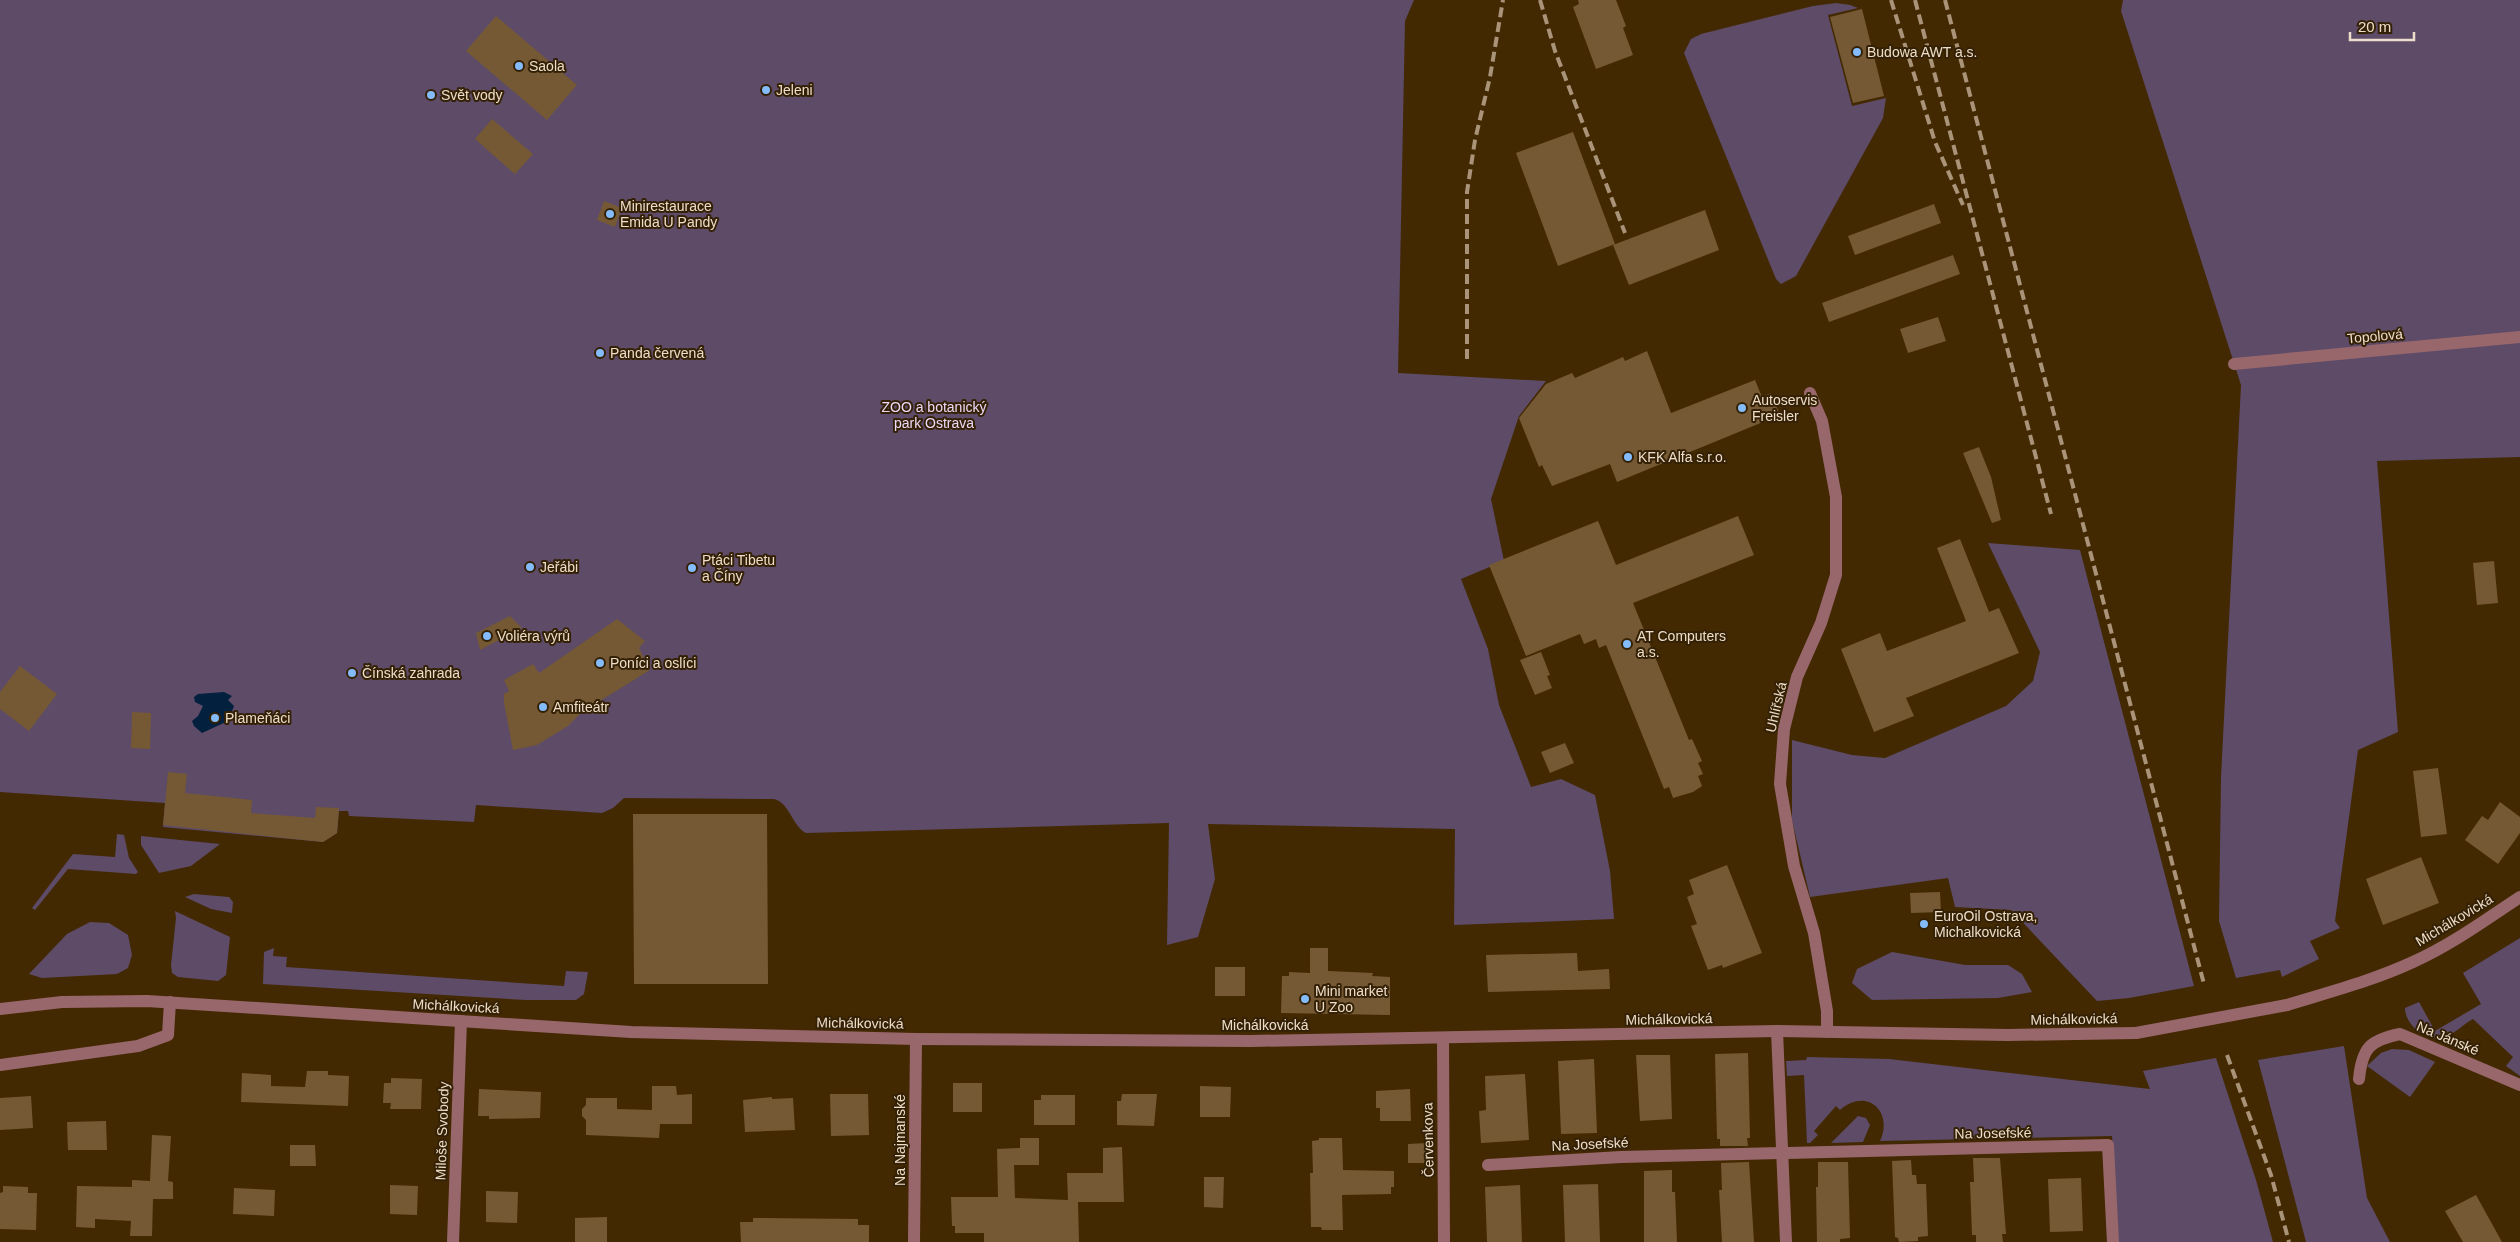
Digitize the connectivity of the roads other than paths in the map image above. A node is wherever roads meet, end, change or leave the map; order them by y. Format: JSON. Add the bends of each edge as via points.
{"nodes":[{"id":1,"x":2520,"y":337,"type":"edge"},
{"id":2,"x":2234,"y":364,"type":"dead end"},
{"id":3,"x":1810,"y":393,"type":"dead end"},
{"id":4,"x":2520,"y":897,"type":"edge"},
{"id":5,"x":170,"y":1002,"type":"junction"},
{"id":6,"x":0,"y":1009,"type":"edge"},
{"id":7,"x":461,"y":1021,"type":"junction"},
{"id":8,"x":1777,"y":1031,"type":"junction"},
{"id":9,"x":1827,"y":1032,"type":"junction"},
{"id":10,"x":1443,"y":1038,"type":"junction"},
{"id":11,"x":916,"y":1039,"type":"junction"},
{"id":12,"x":0,"y":1066,"type":"edge"},
{"id":13,"x":2359,"y":1080,"type":"dead end"},
{"id":14,"x":2520,"y":1085,"type":"edge"},
{"id":15,"x":1783,"y":1153,"type":"junction"},
{"id":16,"x":1488,"y":1165,"type":"dead end"},
{"id":17,"x":453,"y":1242,"type":"edge"},
{"id":18,"x":914,"y":1242,"type":"edge"},
{"id":19,"x":1444,"y":1242,"type":"edge"},
{"id":20,"x":1786,"y":1242,"type":"edge"},
{"id":21,"x":2113,"y":1242,"type":"edge"}],
"edges":[{"from":1,"to":2,"type":"street","name":"Topolová"},
{"from":3,"to":9,"type":"street","name":"Uhlířská","via":[[1822,421],[1836,497],[1836,575],[1798,678],[1784,729],[1780,784],[1794,866],[1814,933],[1827,1010]]},
{"from":4,"to":9,"type":"street","name":"Michálkovická","bridge":true,"via":[[2451,943],[2412,963],[2370,980],[2287,1005],[2136,1032],[2008,1035]]},
{"from":5,"to":6,"type":"street","name":"Michálkovická","via":[[62,1002]]},
{"from":5,"to":7,"type":"street","name":"Michálkovická"},
{"from":5,"to":12,"type":"street","via":[[168,1035],[138,1046]]},
{"from":7,"to":11,"type":"street","name":"Michálkovická","via":[[631,1032]]},
{"from":7,"to":17,"type":"street","name":"Miloše Svobody"},
{"from":8,"to":9,"type":"street","name":"Michálkovická"},
{"from":8,"to":10,"type":"street","name":"Michálkovická"},
{"from":8,"to":15,"type":"street"},
{"from":10,"to":11,"type":"street","name":"Michálkovická","via":[[1251,1041]]},
{"from":10,"to":19,"type":"street","name":"Červenkova"},
{"from":11,"to":18,"type":"street","name":"Na Najmanské"},
{"from":13,"to":14,"type":"street","name":"Na Jánské","via":[[2366,1048],[2382,1038],[2400,1034]]},
{"from":15,"to":16,"type":"street","name":"Na Josefské","via":[[1621,1157]]},
{"from":15,"to":20,"type":"street"},
{"from":15,"to":21,"type":"street","name":"Na Josefské","via":[[2108,1145]]}]}
